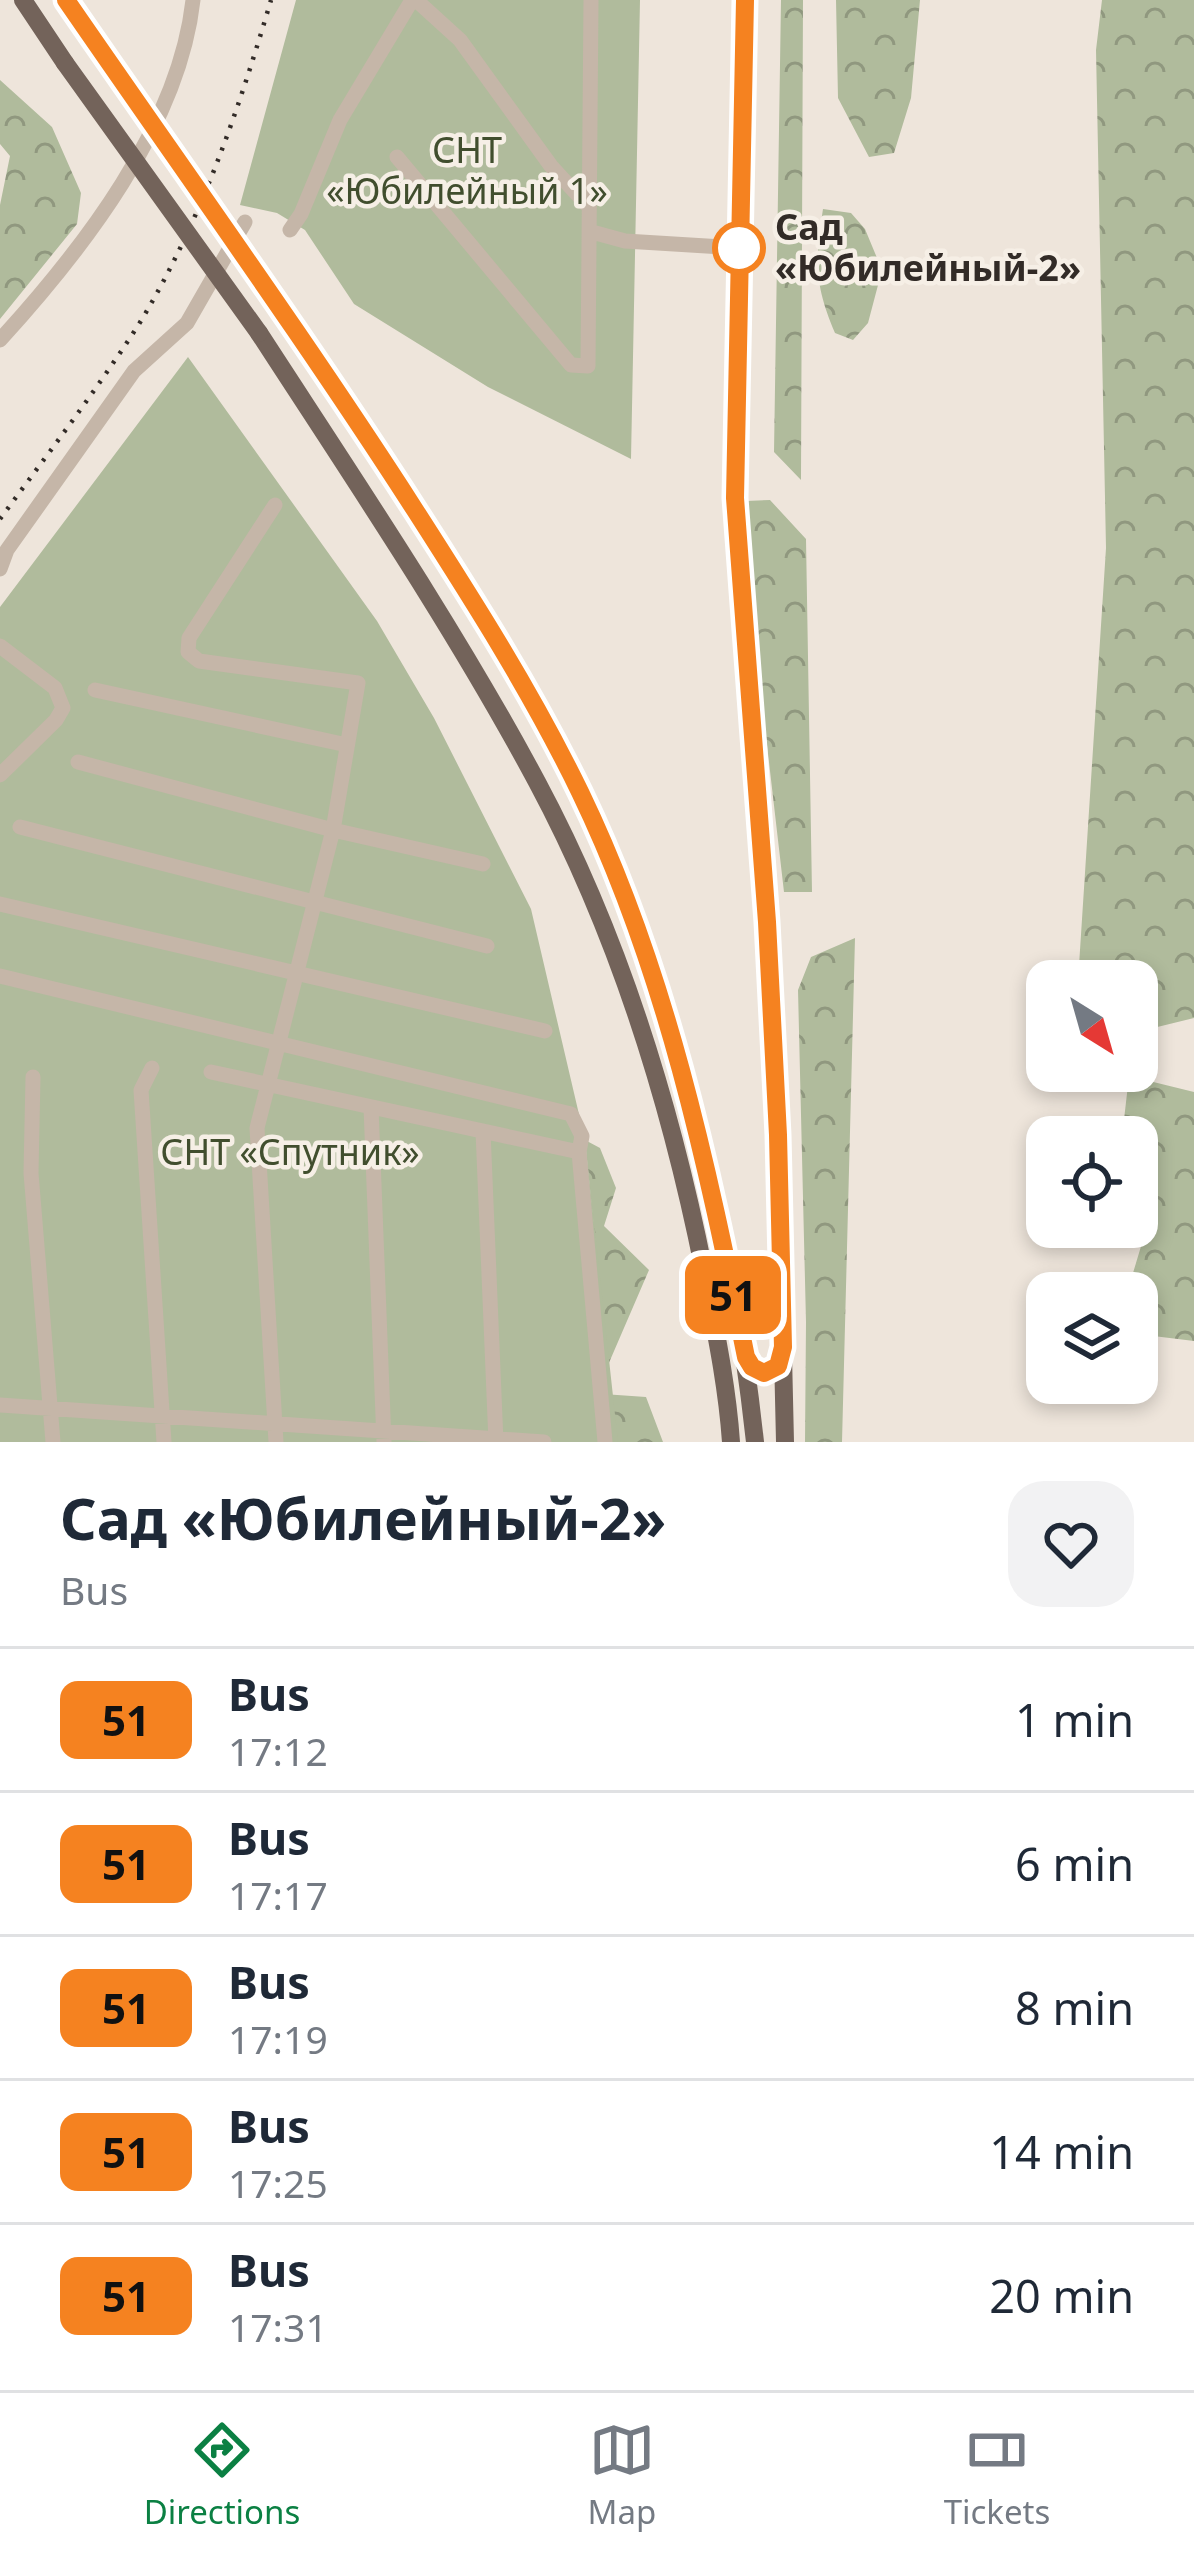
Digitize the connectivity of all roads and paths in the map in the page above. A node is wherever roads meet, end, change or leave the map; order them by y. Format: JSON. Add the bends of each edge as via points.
{"nodes":[{"id":1,"x":22,"y":0,"type":"edge"},
{"id":2,"x":66,"y":0,"type":"edge"},
{"id":3,"x":193,"y":0,"type":"edge"},
{"id":4,"x":414,"y":0,"type":"edge"},
{"id":5,"x":591,"y":0,"type":"edge"},
{"id":6,"x":745,"y":0,"type":"edge"},
{"id":7,"x":397,"y":157,"type":"dead end"},
{"id":8,"x":588,"y":206,"type":"junction"},
{"id":9,"x":245,"y":222,"type":"dead end"},
{"id":10,"x":290,"y":230,"type":"dead end"},
{"id":11,"x":592,"y":232,"type":"junction"},
{"id":12,"x":739,"y":248,"type":"junction"},
{"id":13,"x":0,"y":340,"type":"edge"},
{"id":14,"x":275,"y":505,"type":"dead end"},
{"id":15,"x":0,"y":569,"type":"edge"},
{"id":16,"x":4,"y":654,"type":"edge"},
{"id":17,"x":95,"y":690,"type":"dead end"},
{"id":18,"x":347,"y":745,"type":"junction"},
{"id":19,"x":78,"y":763,"type":"dead end"},
{"id":20,"x":0,"y":775,"type":"edge"},
{"id":21,"x":20,"y":827,"type":"dead end"},
{"id":22,"x":333,"y":830,"type":"junction"},
{"id":23,"x":483,"y":864,"type":"dead end"},
{"id":24,"x":317,"y":901,"type":"junction"},
{"id":25,"x":0,"y":904,"type":"edge"},
{"id":26,"x":487,"y":946,"type":"dead end"},
{"id":27,"x":298,"y":973,"type":"junction"},
{"id":28,"x":0,"y":976,"type":"edge"},
{"id":29,"x":545,"y":1030,"type":"dead end"},
{"id":30,"x":280,"y":1042,"type":"junction"},
{"id":31,"x":152,"y":1068,"type":"dead end"},
{"id":32,"x":211,"y":1072,"type":"dead end"},
{"id":33,"x":33,"y":1077,"type":"dead end"},
{"id":34,"x":269,"y":1085,"type":"junction"},
{"id":35,"x":371,"y":1107,"type":"junction"},
{"id":36,"x":483,"y":1131,"type":"junction"},
{"id":37,"x":578,"y":1152,"type":"junction"},
{"id":38,"x":783,"y":1347,"type":"junction"},
{"id":39,"x":746,"y":1357,"type":"junction"},
{"id":40,"x":0,"y":1405,"type":"edge"},
{"id":41,"x":51,"y":1408,"type":"junction"},
{"id":42,"x":162,"y":1416,"type":"junction"},
{"id":43,"x":275,"y":1422,"type":"junction"},
{"id":44,"x":383,"y":1436,"type":"edge"},
{"id":45,"x":496,"y":1440,"type":"edge"},
{"id":46,"x":53,"y":1442,"type":"edge"},
{"id":47,"x":164,"y":1442,"type":"edge"},
{"id":48,"x":276,"y":1442,"type":"edge"},
{"id":49,"x":544,"y":1442,"type":"edge"},
{"id":50,"x":605,"y":1442,"type":"edge"},
{"id":51,"x":731,"y":1442,"type":"edge"},
{"id":52,"x":754,"y":1442,"type":"edge"},
{"id":53,"x":784,"y":1442,"type":"edge"}],
"edges":[{"from":1,"to":51,"type":"main road","bridge":true,"via":[[259,333],[453,634],[539,785],[608,930],[657,1074],[693,1218]]},
{"from":2,"to":39,"type":"main road","bridge":true,"via":[[300,334],[506,652],[581,794],[685,1076]]},
{"from":3,"to":13,"type":"street","via":[[174,85],[147,144]]},
{"from":4,"to":8,"type":"street","via":[[460,40]]},
{"from":4,"to":10,"type":"street","via":[[340,120]]},
{"from":5,"to":8,"type":"street"},
{"from":6,"to":12,"type":"main road"},
{"from":7,"to":11,"type":"street","via":[[572,365],[588,366]]},
{"from":8,"to":11,"type":"street"},
{"from":9,"to":15,"type":"street","via":[[187,323],[134,371]]},
{"from":11,"to":12,"type":"street"},
{"from":12,"to":38,"type":"main road","via":[[735,498],[770,969]]},
{"from":14,"to":18,"type":"street","via":[[189,638],[188,652],[199,661],[358,683]]},
{"from":16,"to":20,"type":"street","via":[[55,688],[62,708]]},
{"from":17,"to":18,"type":"street"},
{"from":18,"to":22,"type":"street"},
{"from":19,"to":22,"type":"street"},
{"from":21,"to":24,"type":"street"},
{"from":22,"to":23,"type":"street"},
{"from":22,"to":24,"type":"street"},
{"from":24,"to":26,"type":"street"},
{"from":24,"to":27,"type":"street"},
{"from":25,"to":27,"type":"street"},
{"from":27,"to":29,"type":"street"},
{"from":27,"to":30,"type":"street"},
{"from":28,"to":30,"type":"street"},
{"from":30,"to":34,"type":"street"},
{"from":30,"to":37,"type":"street","via":[[571,1114],[582,1136]]},
{"from":31,"to":42,"type":"street","via":[[141,1090]]},
{"from":32,"to":34,"type":"street"},
{"from":33,"to":41,"type":"street","via":[[31,1173]]},
{"from":34,"to":35,"type":"street"},
{"from":34,"to":43,"type":"street","via":[[257,1127]]},
{"from":35,"to":36,"type":"street"},
{"from":35,"to":44,"type":"street"},
{"from":36,"to":37,"type":"street"},
{"from":36,"to":45,"type":"street"},
{"from":37,"to":50,"type":"street"},
{"from":38,"to":39,"type":"main road","via":[[772,1372],[758,1371]]},
{"from":38,"to":53,"type":"main road"},
{"from":39,"to":52,"type":"main road"},
{"from":40,"to":41,"type":"street"},
{"from":41,"to":42,"type":"street"},
{"from":41,"to":46,"type":"street"},
{"from":42,"to":43,"type":"street"},
{"from":42,"to":47,"type":"street"},
{"from":43,"to":44,"type":"street"},
{"from":43,"to":48,"type":"street"},
{"from":44,"to":45,"type":"street"},
{"from":45,"to":49,"type":"street"}]}
